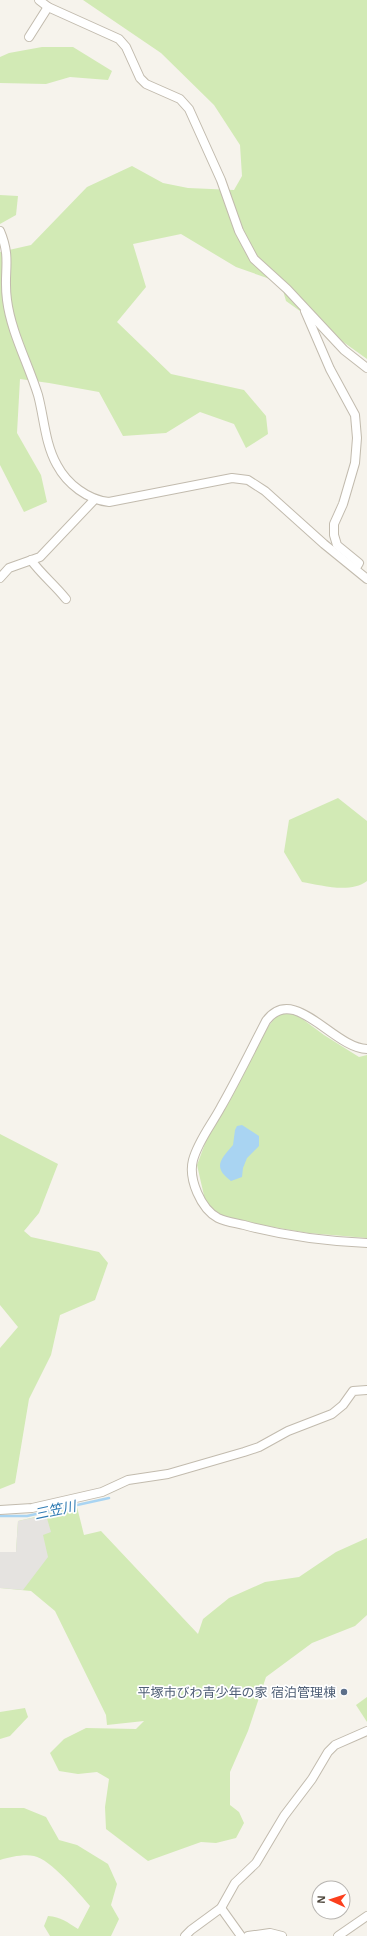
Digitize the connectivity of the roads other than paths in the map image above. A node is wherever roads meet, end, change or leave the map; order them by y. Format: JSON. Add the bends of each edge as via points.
{"nodes":[{"id":1,"x":39,"y":0,"type":"edge"},
{"id":2,"x":48,"y":7,"type":"junction"},
{"id":3,"x":29,"y":37,"type":"dead end"},
{"id":4,"x":0,"y":231,"type":"edge"},
{"id":5,"x":304,"y":307,"type":"junction"},
{"id":6,"x":367,"y":368,"type":"edge"},
{"id":7,"x":95,"y":499,"type":"junction"},
{"id":8,"x":31,"y":560,"type":"junction"},
{"id":9,"x":356,"y":568,"type":"junction"},
{"id":10,"x":0,"y":578,"type":"edge"},
{"id":11,"x":367,"y":579,"type":"edge"},
{"id":12,"x":66,"y":599,"type":"dead end"},
{"id":13,"x":367,"y":1049,"type":"edge"},
{"id":14,"x":367,"y":1243,"type":"edge"},
{"id":15,"x":367,"y":1390,"type":"edge"},
{"id":16,"x":0,"y":1510,"type":"edge"},
{"id":17,"x":367,"y":1731,"type":"edge"},
{"id":18,"x":220,"y":1908,"type":"junction"},
{"id":19,"x":367,"y":1916,"type":"edge"},
{"id":20,"x":263,"y":1935,"type":"edge"},
{"id":21,"x":185,"y":1936,"type":"edge"},
{"id":22,"x":241,"y":1936,"type":"edge"},
{"id":23,"x":248,"y":1936,"type":"edge"},
{"id":24,"x":282,"y":1936,"type":"edge"},
{"id":25,"x":338,"y":1936,"type":"edge"}],
"edges":[{"from":1,"to":2,"type":"street"},
{"from":2,"to":3,"type":"street"},
{"from":2,"to":5,"type":"street","via":[[119,39],[126,46],[140,78],[146,84],[180,99],[189,109],[221,180],[246,246],[254,259]]},
{"from":4,"to":7,"type":"street","via":[[7,253],[7,301],[38,397],[53,456],[67,479],[83,493]]},
{"from":5,"to":6,"type":"street","via":[[344,350]]},
{"from":5,"to":9,"type":"street","via":[[330,369],[355,416],[355,463],[334,524],[334,535],[337,545],[359,563]]},
{"from":7,"to":8,"type":"street","via":[[48,550]]},
{"from":7,"to":9,"type":"street","via":[[115,502],[232,478],[248,480],[265,491],[324,544]]},
{"from":8,"to":10,"type":"street","via":[[9,568]]},
{"from":8,"to":12,"type":"street"},
{"from":9,"to":11,"type":"street"},
{"from":13,"to":14,"type":"street","via":[[348,1044],[298,1010],[285,1008],[275,1012],[266,1021],[232,1089],[198,1148],[192,1167],[201,1201],[219,1218],[309,1239]]},
{"from":15,"to":16,"type":"street","via":[[353,1391],[344,1405],[332,1414],[244,1452],[168,1474],[128,1480],[102,1492],[32,1508]]},
{"from":17,"to":18,"type":"street","via":[[335,1745],[328,1752],[260,1856],[232,1886]]},
{"from":18,"to":21,"type":"street"},
{"from":18,"to":22,"type":"street"},
{"from":19,"to":25,"type":"street"},
{"from":20,"to":23,"type":"street"},
{"from":20,"to":24,"type":"street","via":[[270,1933]]}]}
